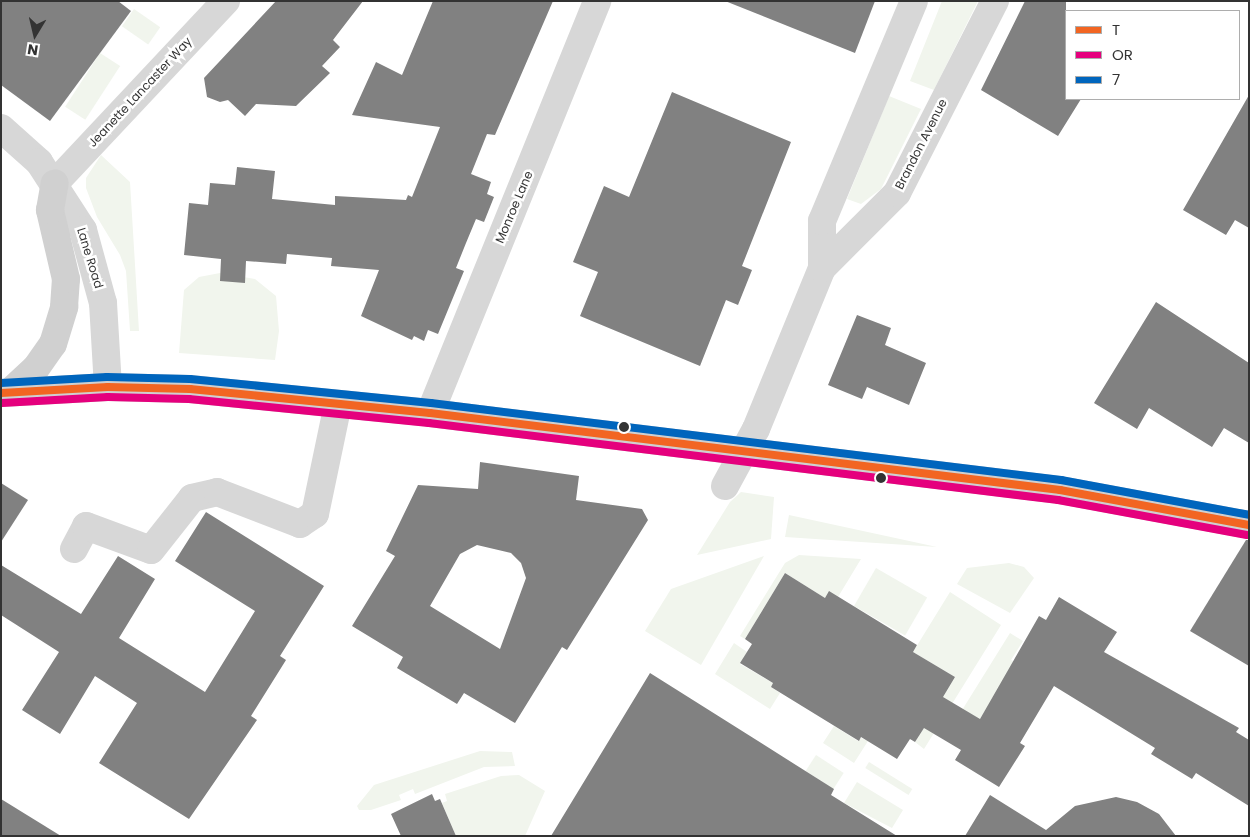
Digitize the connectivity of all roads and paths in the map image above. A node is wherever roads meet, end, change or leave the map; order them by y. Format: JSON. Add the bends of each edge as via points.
{"nodes":[{"id":1,"x":226,"y":1,"type":"edge"},
{"id":2,"x":598,"y":1,"type":"edge"},
{"id":3,"x":914,"y":1,"type":"edge"},
{"id":4,"x":995,"y":1,"type":"edge"},
{"id":5,"x":1,"y":128,"type":"edge"},
{"id":6,"x":55,"y":183,"type":"junction"},
{"id":7,"x":822,"y":268,"type":"junction"},
{"id":8,"x":108,"y":387,"type":"junction"},
{"id":9,"x":5,"y":392,"type":"edge"},
{"id":10,"x":338,"y":404,"type":"junction"},
{"id":11,"x":430,"y":413,"type":"junction"},
{"id":12,"x":743,"y":453,"type":"junction"},
{"id":13,"x":725,"y":486,"type":"dead end"},
{"id":14,"x":1249,"y":525,"type":"edge"},
{"id":15,"x":74,"y":550,"type":"dead end"}],
"edges":[{"from":1,"to":6,"type":"street","name":"Jeanette Lancaster Way"},
{"from":2,"to":11,"type":"street","name":"Monroe Lane"},
{"from":3,"to":7,"type":"street","name":"Brandon Avenue","via":[[822,221]]},
{"from":4,"to":7,"type":"street","name":"Brandon Avenue","via":[[897,193]]},
{"from":5,"to":6,"type":"street","name":"Lane Road","via":[[28,149]]},
{"from":6,"to":8,"type":"street","name":"Lane Road","via":[[83,230],[103,303]]},
{"from":6,"to":9,"type":"main road","via":[[50,210],[66,279],[64,307],[53,344],[36,368]]},
{"from":7,"to":12,"type":"street","name":"Brandon Avenue"},
{"from":8,"to":9,"type":"main road"},
{"from":8,"to":10,"type":"main road","via":[[190,389]]},
{"from":10,"to":11,"type":"main road"},
{"from":10,"to":15,"type":"street","via":[[315,514],[300,524],[217,492],[192,498],[151,550],[86,526]]},
{"from":11,"to":12,"type":"main road"},
{"from":12,"to":13,"type":"street","name":"Brandon Avenue"},
{"from":12,"to":14,"type":"main road","via":[[1060,490]]}]}
